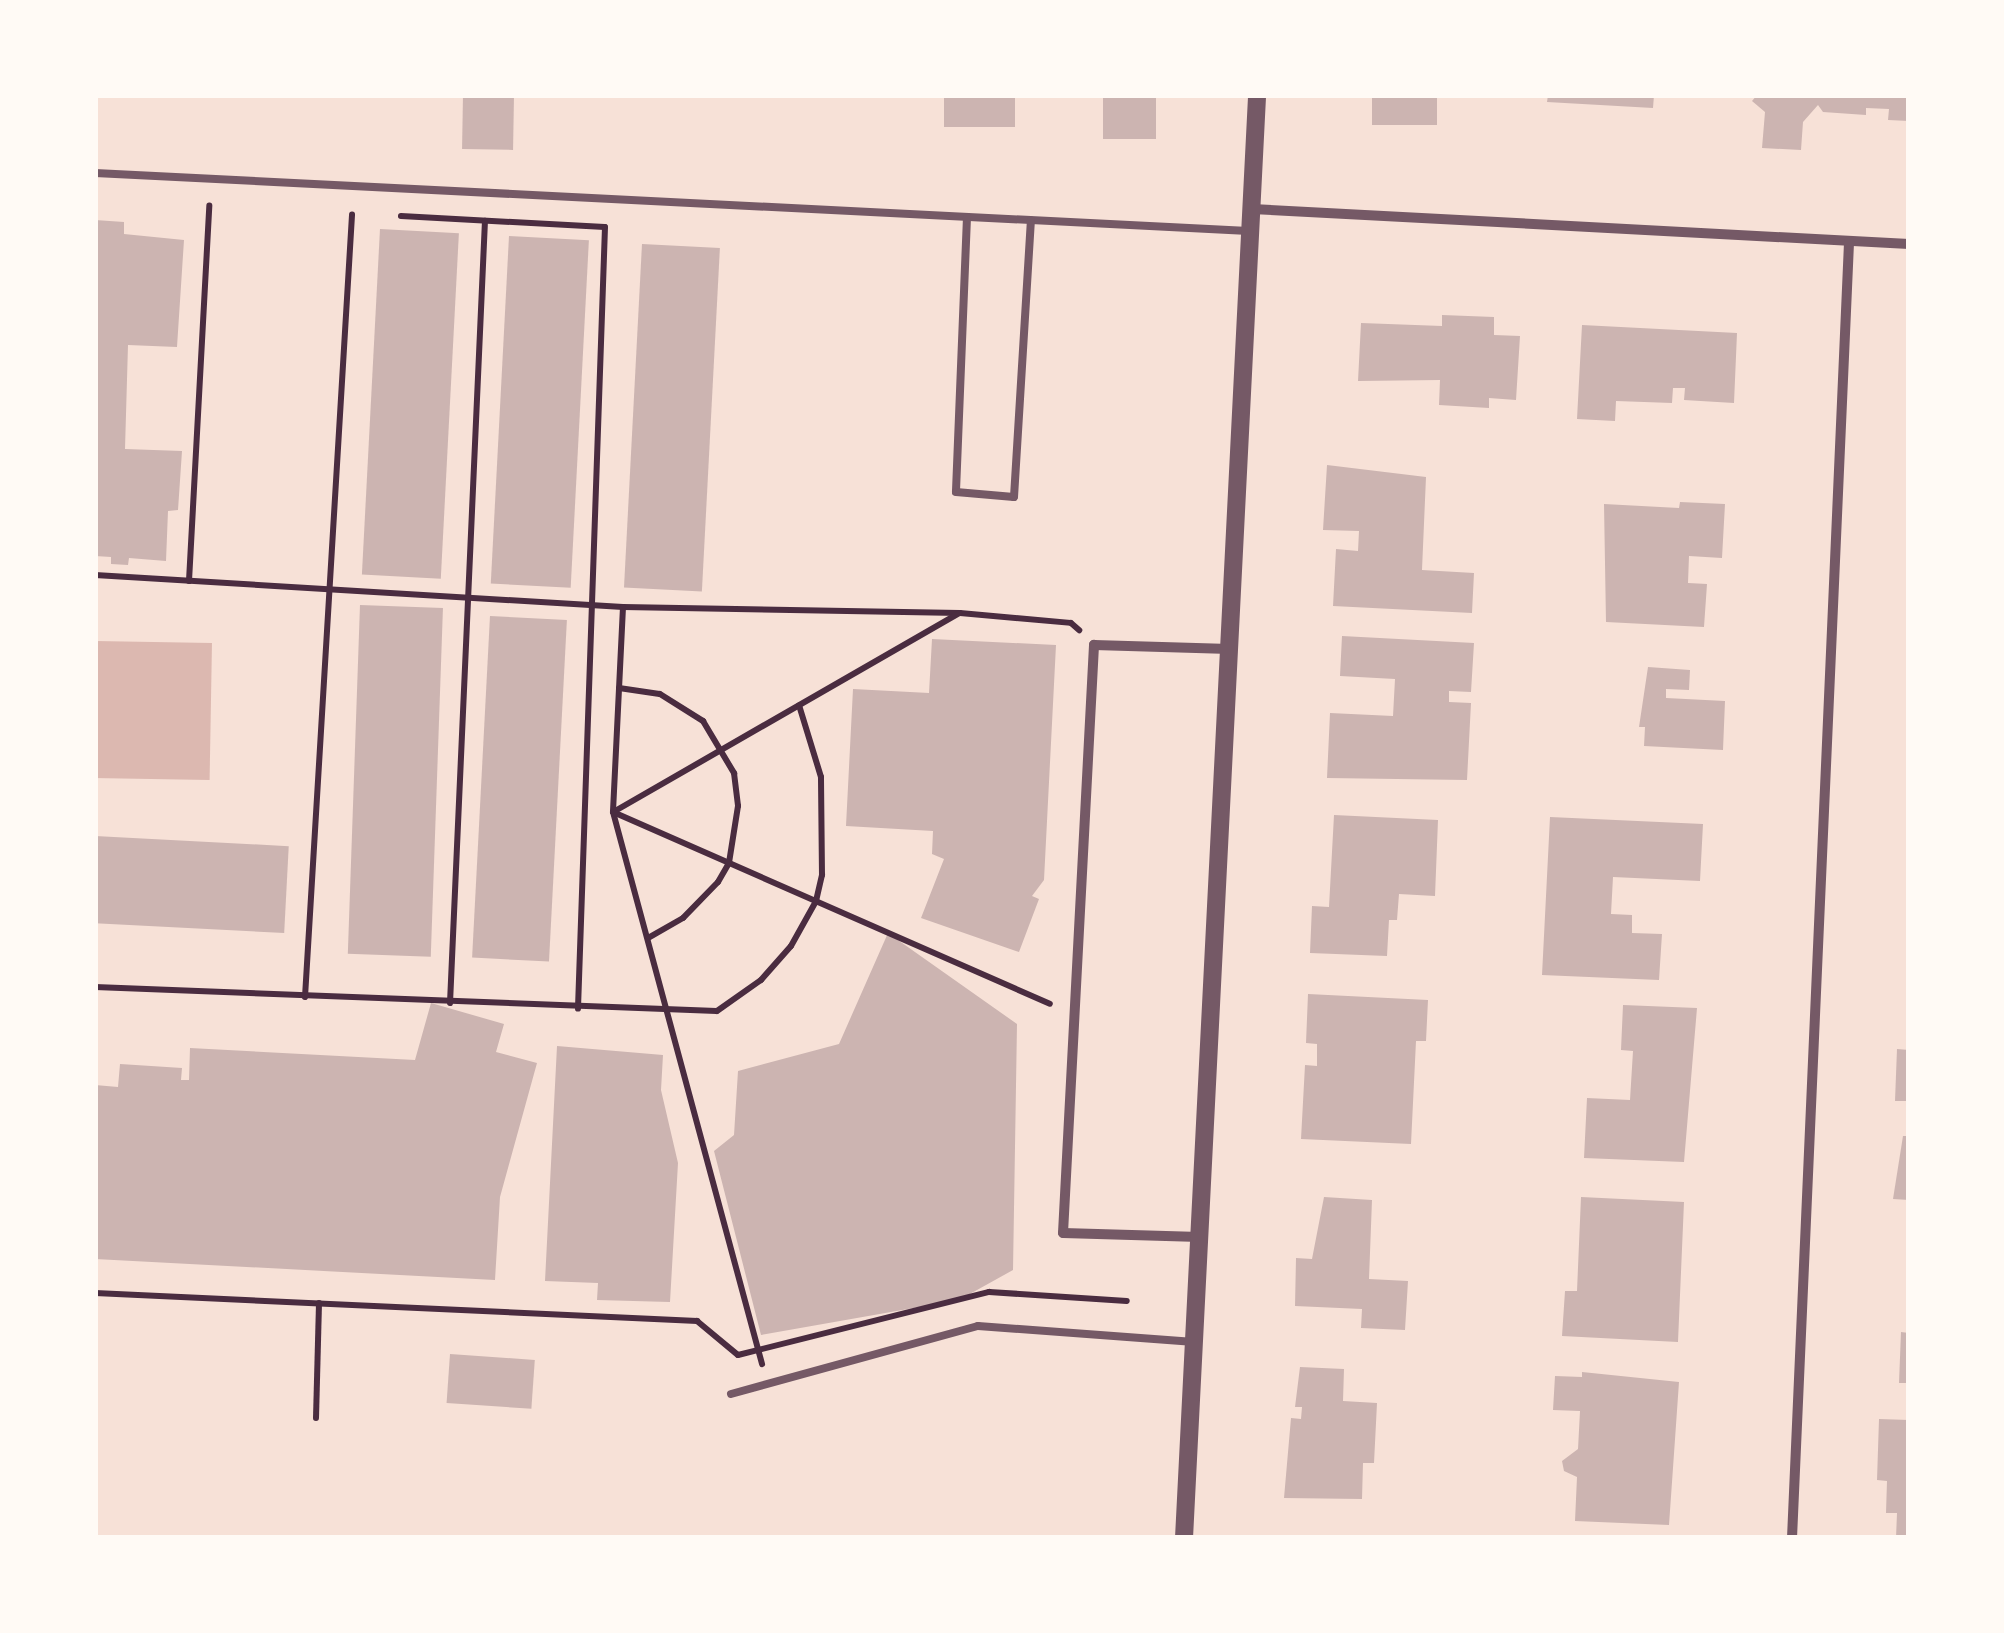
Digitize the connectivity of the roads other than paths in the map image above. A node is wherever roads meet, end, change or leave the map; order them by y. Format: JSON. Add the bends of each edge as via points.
{"nodes":[{"id":1,"x":1256,"y":95,"type":"edge"},
{"id":2,"x":95,"y":173,"type":"edge"},
{"id":3,"x":1252,"y":208,"type":"junction"},
{"id":4,"x":968,"y":217,"type":"junction"},
{"id":5,"x":1031,"y":221,"type":"junction"},
{"id":6,"x":1251,"y":232,"type":"junction"},
{"id":7,"x":1848,"y":241,"type":"junction"},
{"id":8,"x":1909,"y":244,"type":"edge"},
{"id":9,"x":1230,"y":649,"type":"junction"},
{"id":10,"x":1200,"y":1238,"type":"junction"},
{"id":11,"x":1194,"y":1342,"type":"junction"},
{"id":12,"x":731,"y":1394,"type":"dead end"},
{"id":13,"x":1184,"y":1538,"type":"edge"},
{"id":14,"x":1792,"y":1538,"type":"edge"}],
"edges":[{"from":1,"to":3,"type":"street"},
{"from":2,"to":4,"type":"lane"},
{"from":3,"to":6,"type":"street"},
{"from":3,"to":7,"type":"street"},
{"from":4,"to":5,"type":"lane"},
{"from":4,"to":5,"type":"lane","via":[[956,492],[1014,497]]},
{"from":5,"to":6,"type":"lane"},
{"from":6,"to":9,"type":"street"},
{"from":7,"to":8,"type":"street"},
{"from":7,"to":14,"type":"street"},
{"from":9,"to":10,"type":"street"},
{"from":9,"to":10,"type":"street","via":[[1094,645],[1074,1014],[1063,1234]]},
{"from":10,"to":11,"type":"street"},
{"from":11,"to":12,"type":"lane","via":[[978,1326]]},
{"from":11,"to":13,"type":"street"}]}
